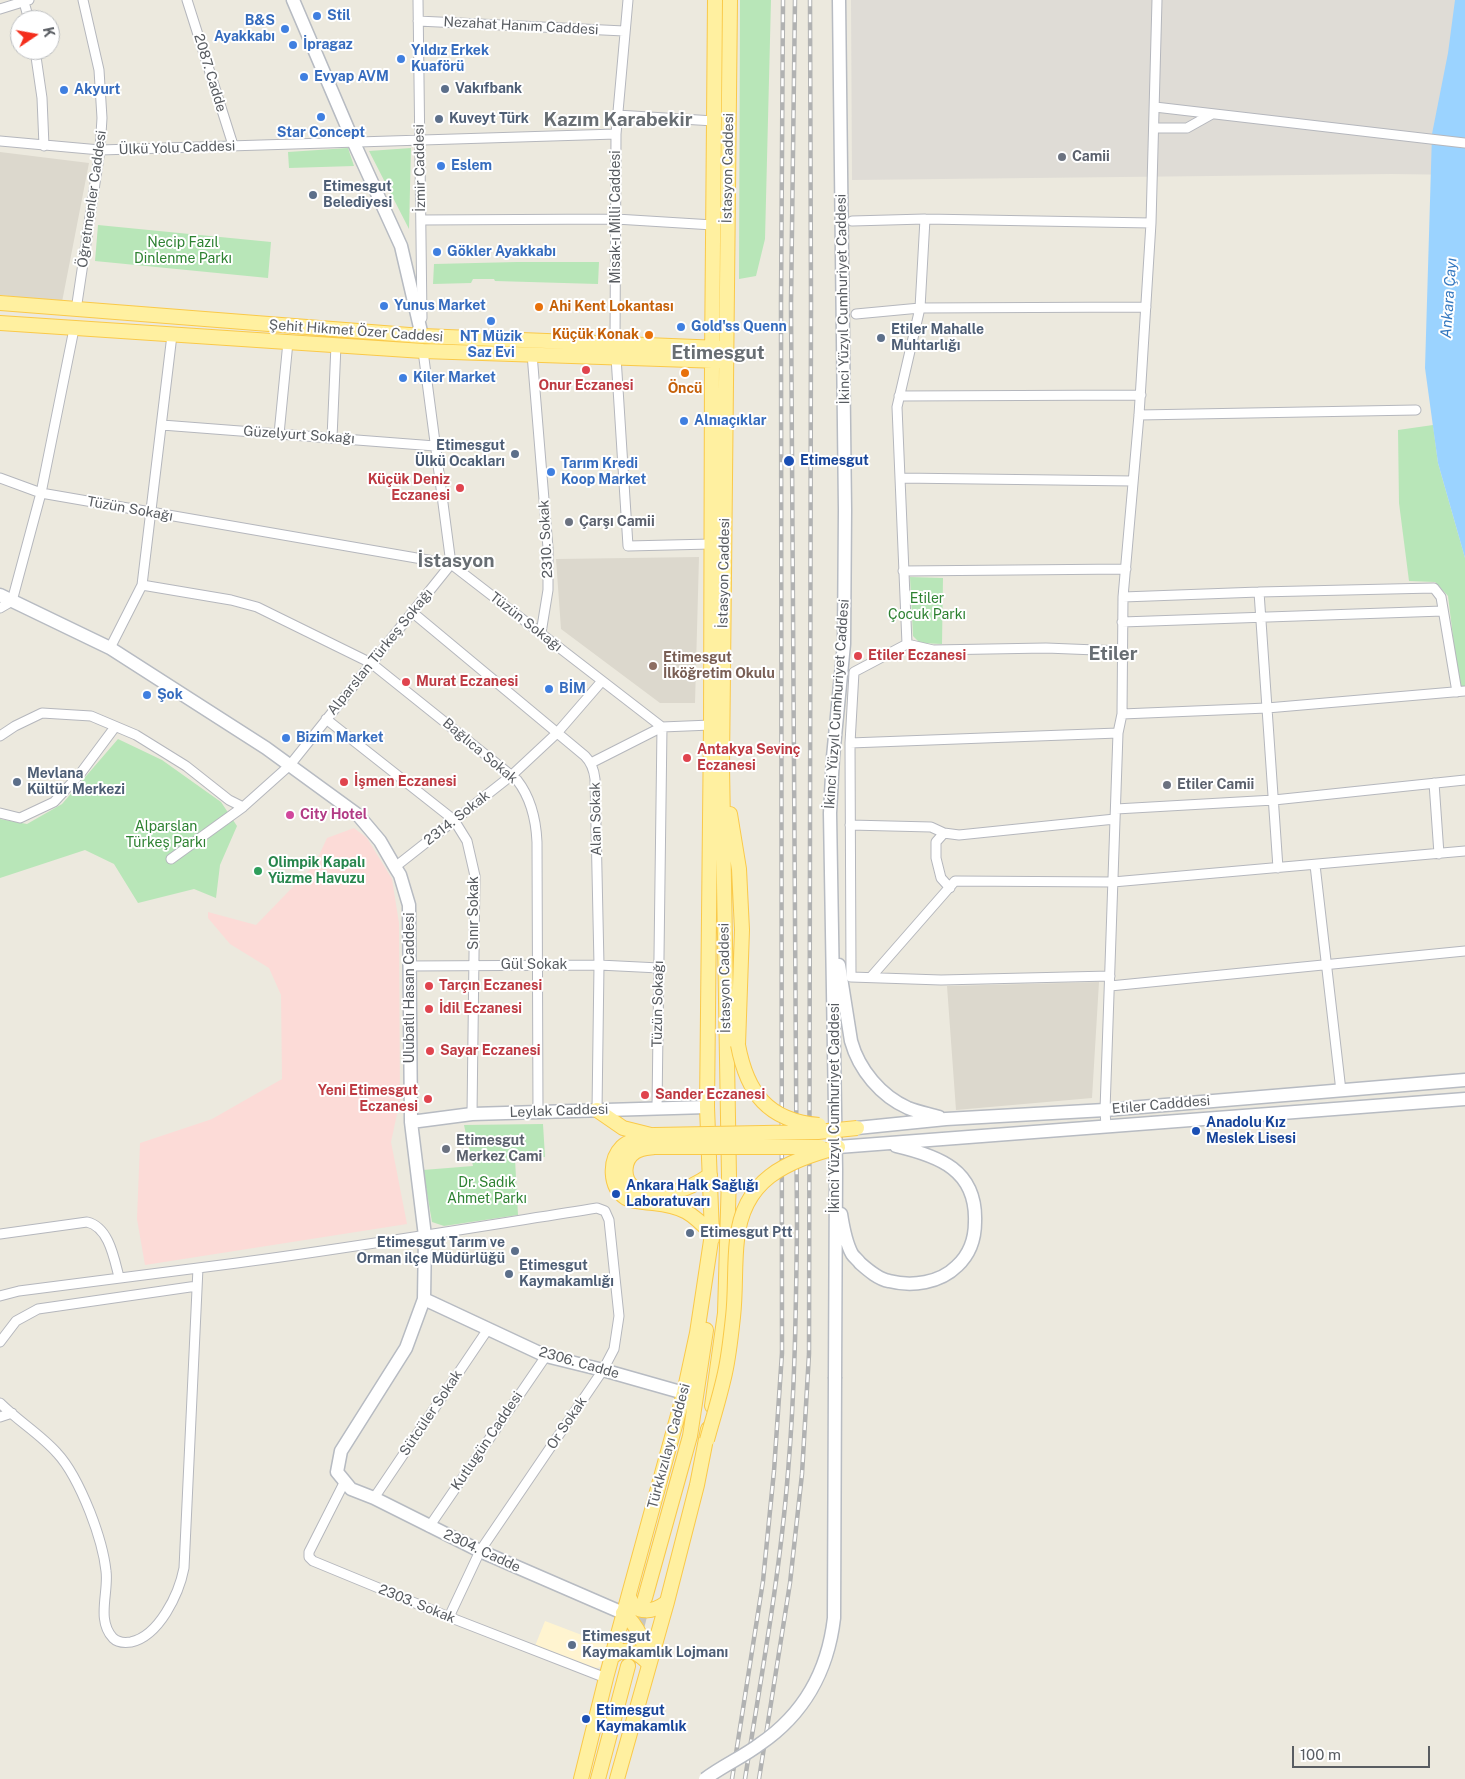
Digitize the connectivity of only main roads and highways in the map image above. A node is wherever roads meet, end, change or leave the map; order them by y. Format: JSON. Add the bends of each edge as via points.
{"nodes":[{"id":1,"x":293,"y":0,"type":"edge"},
{"id":2,"x":715,"y":0,"type":"edge"},
{"id":3,"x":730,"y":0,"type":"edge"},
{"id":4,"x":839,"y":0,"type":"edge"},
{"id":5,"x":0,"y":304,"type":"edge"},
{"id":6,"x":76,"y":310,"type":"junction"},
{"id":7,"x":0,"y":323,"type":"edge"},
{"id":8,"x":74,"y":329,"type":"junction"},
{"id":9,"x":422,"y":336,"type":"junction"},
{"id":10,"x":423,"y":350,"type":"junction"},
{"id":11,"x":615,"y":350,"type":"junction"},
{"id":12,"x":712,"y":354,"type":"junction"},
{"id":13,"x":726,"y":355,"type":"junction"},
{"id":14,"x":0,"y":595,"type":"edge"},
{"id":15,"x":722,"y":766,"type":"junction"},
{"id":16,"x":833,"y":934,"type":"junction"},
{"id":17,"x":1465,"y":1080,"type":"edge"},
{"id":18,"x":1465,"y":1099,"type":"edge"},
{"id":19,"x":707,"y":1107,"type":"junction"},
{"id":20,"x":597,"y":1110,"type":"junction"},
{"id":21,"x":946,"y":1119,"type":"junction"},
{"id":22,"x":411,"y":1122,"type":"junction"},
{"id":23,"x":857,"y":1128,"type":"junction"},
{"id":24,"x":654,"y":1141,"type":"junction"},
{"id":25,"x":884,"y":1144,"type":"junction"},
{"id":26,"x":838,"y":1146,"type":"junction"},
{"id":27,"x":836,"y":1169,"type":"junction"},
{"id":28,"x":710,"y":1175,"type":"junction"},
{"id":29,"x":729,"y":1176,"type":"joint"},
{"id":30,"x":712,"y":1234,"type":"junction"},
{"id":31,"x":424,"y":1299,"type":"junction"},
{"id":32,"x":684,"y":1393,"type":"junction"},
{"id":33,"x":707,"y":1440,"type":"junction"},
{"id":34,"x":345,"y":1481,"type":"joint"},
{"id":35,"x":629,"y":1597,"type":"junction"},
{"id":36,"x":644,"y":1598,"type":"tunnel mouth"},
{"id":37,"x":667,"y":1602,"type":"junction"},
{"id":38,"x":623,"y":1613,"type":"junction"},
{"id":39,"x":612,"y":1657,"type":"junction"},
{"id":40,"x":649,"y":1665,"type":"junction"},
{"id":41,"x":628,"y":1666,"type":"tunnel mouth"},
{"id":42,"x":581,"y":1779,"type":"edge"},
{"id":43,"x":598,"y":1779,"type":"edge"},
{"id":44,"x":617,"y":1779,"type":"edge"},
{"id":45,"x":705,"y":1779,"type":"edge"}],
"edges":[{"from":1,"to":9,"type":"main road","via":[[401,246]]},
{"from":2,"to":12,"type":"main road","name":"İstasyon Caddesi"},
{"from":3,"to":13,"type":"main road","name":"İstasyon Caddesi"},
{"from":4,"to":16,"type":"main road","name":"İkinci Yüzyıl Cumhuriyet Caddesi","via":[[845,510],[844,644],[830,813]]},
{"from":5,"to":6,"type":"main road","name":"Şehit Hikmet Özer Caddesi"},
{"from":6,"to":8,"type":"main road"},
{"from":6,"to":9,"type":"main road","name":"Şehit Hikmet Özer Caddesi"},
{"from":7,"to":8,"type":"main road","name":"Şehit Hikmet Özer Caddesi"},
{"from":8,"to":10,"type":"main road","name":"Şehit Hikmet Özer Caddesi"},
{"from":9,"to":10,"type":"main road"},
{"from":9,"to":11,"type":"main road","name":"Şehit Hikmet Özer Caddesi"},
{"from":10,"to":11,"type":"main road","name":"Şehit Hikmet Özer Caddesi","via":[[532,354]]},
{"from":11,"to":12,"type":"main road","name":"Şehit Hikmet Özer Caddesi"},
{"from":12,"to":13,"type":"main road","name":"Şehit Hikmet Özer Caddesi"},
{"from":12,"to":19,"type":"main road","name":"İstasyon Caddesi"},
{"from":13,"to":15,"type":"main road","name":"İstasyon Caddesi"},
{"from":14,"to":22,"type":"main road","name":"Ulubatlı Hasan Caddesi","via":[[110,648],[266,748],[358,816],[380,841],[400,875],[409,906]]},
{"from":15,"to":23,"type":"main road","bridge":true,"via":[[739,869],[742,930],[738,1045],[748,1080],[772,1111],[801,1124]]},
{"from":15,"to":29,"type":"main road","name":"İstasyon Caddesi"},
{"from":16,"to":21,"type":"main road","via":[[853,1050],[868,1076],[878,1088],[908,1108]]},
{"from":16,"to":27,"type":"main road","name":"İkinci Yüzyıl Cumhuriyet Caddesi"},
{"from":17,"to":21,"type":"main road","name":"Etiler Cadddesi","via":[[1105,1110]]},
{"from":18,"to":25,"type":"main road"},
{"from":19,"to":20,"type":"main road","name":"Leylak Caddesi"},
{"from":19,"to":28,"type":"main road","name":"Türkkızılayı Caddesi"},
{"from":20,"to":22,"type":"main road","name":"Leylak Caddesi","via":[[472,1114]]},
{"from":20,"to":24,"type":"main road","via":[[623,1128]]},
{"from":21,"to":23,"type":"main road","name":"Etiler Cadddesi"},
{"from":22,"to":31,"type":"main road","name":"Ulubatlı Hasan Caddesi","via":[[425,1236]]},
{"from":23,"to":24,"type":"main road","bridge":true},
{"from":24,"to":26,"type":"main road","bridge":true},
{"from":24,"to":28,"type":"main road","via":[[634,1152],[626,1162],[626,1177],[639,1191],[658,1195],[682,1190]]},
{"from":24,"to":30,"type":"main road","via":[[628,1142],[622,1146],[613,1162],[617,1188],[627,1199],[669,1204],[693,1214]]},
{"from":25,"to":26,"type":"main road"},
{"from":25,"to":27,"type":"main road","via":[[934,1157],[966,1181],[976,1210],[973,1243],[957,1266],[945,1275],[915,1284],[888,1281],[868,1270],[852,1255],[843,1227]]},
{"from":26,"to":33,"type":"main road","bridge":true,"via":[[802,1157],[776,1170],[747,1202],[736,1242],[733,1315],[726,1373]]},
{"from":27,"to":45,"type":"main road","name":"İkinci Yüzyıl Cumhuriyet Caddesi","bridge":true,"via":[[832,1638],[811,1690],[792,1716],[760,1745]]},
{"from":28,"to":30,"type":"main road","name":"Türkkızılayı Caddesi"},
{"from":29,"to":33,"type":"main road","name":"Türkkızılayı Caddesi","via":[[725,1313]]},
{"from":30,"to":32,"type":"main road","name":"Türkkızılayı Caddesi"},
{"from":30,"to":36,"type":"main road","via":[[710,1294],[690,1436]]},
{"from":31,"to":32,"type":"main road","name":"2306. Cadde","via":[[546,1356]]},
{"from":31,"to":34,"type":"main road","name":"Ulubatlı Hasan Caddesi","via":[[406,1348],[341,1451],[337,1472]]},
{"from":32,"to":35,"type":"main road","name":"Türkkızılayı Caddesi"},
{"from":33,"to":37,"type":"main road","name":"Türkkızılayı Caddesi"},
{"from":34,"to":38,"type":"main road","name":"2304. Cadde","via":[[351,1489],[429,1527]]},
{"from":35,"to":37,"type":"main road","via":[[636,1608],[643,1611],[657,1609]]},
{"from":35,"to":38,"type":"main road","name":"Türkkızılayı Caddesi"},
{"from":37,"to":40,"type":"main road","name":"Türkkızılayı Caddesi"},
{"from":38,"to":39,"type":"main road","name":"Türkkızılayı Caddesi"},
{"from":38,"to":40,"type":"main road","via":[[639,1632]]},
{"from":39,"to":40,"type":"main road","via":[[620,1652],[633,1651]]},
{"from":39,"to":42,"type":"main road","name":"Türkkızılayı Caddesi"},
{"from":40,"to":44,"type":"main road","name":"Türkkızılayı Caddesi"},
{"from":41,"to":43,"type":"main road"}]}
